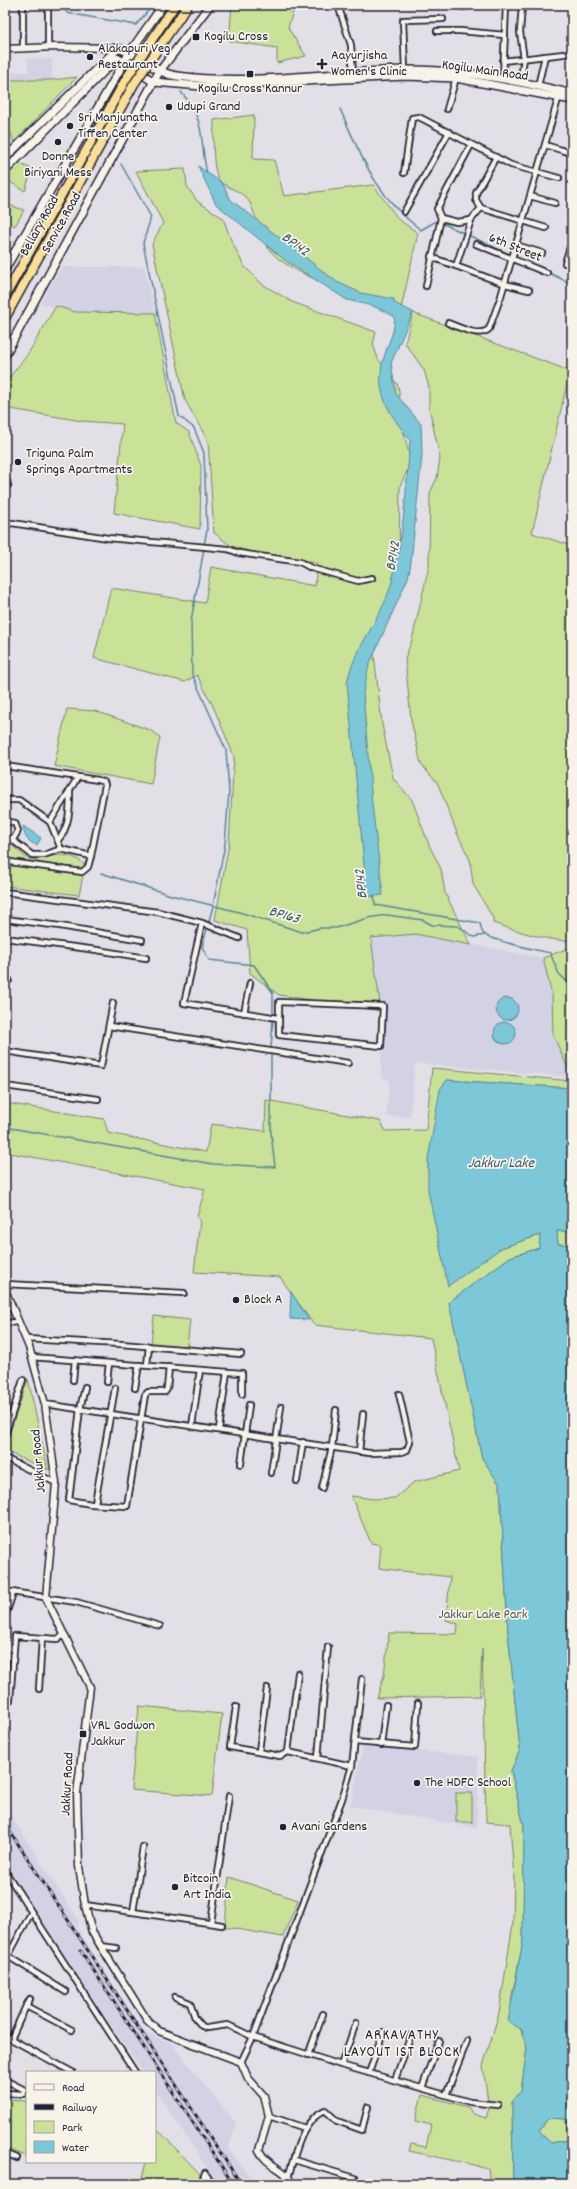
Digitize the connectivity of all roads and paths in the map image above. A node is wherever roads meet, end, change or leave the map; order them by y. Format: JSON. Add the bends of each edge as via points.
{"nodes":[{"id":1,"x":163,"y":5,"type":"edge"},
{"id":2,"x":175,"y":5,"type":"edge"},
{"id":3,"x":188,"y":5,"type":"edge"},
{"id":4,"x":210,"y":5,"type":"edge"},
{"id":5,"x":338,"y":5,"type":"edge"},
{"id":6,"x":476,"y":5,"type":"edge"},
{"id":7,"x":506,"y":5,"type":"edge"},
{"id":8,"x":522,"y":5,"type":"edge"},
{"id":9,"x":23,"y":6,"type":"edge"},
{"id":10,"x":48,"y":7,"type":"dead end"},
{"id":11,"x":463,"y":7,"type":"dead end"},
{"id":12,"x":443,"y":19,"type":"dead end"},
{"id":13,"x":437,"y":31,"type":"dead end"},
{"id":14,"x":505,"y":35,"type":"junction"},
{"id":15,"x":48,"y":47,"type":"junction"},
{"id":16,"x":22,"y":48,"type":"junction"},
{"id":17,"x":5,"y":50,"type":"edge"},
{"id":18,"x":119,"y":52,"type":"junction"},
{"id":19,"x":572,"y":53,"type":"edge"},
{"id":20,"x":545,"y":56,"type":"junction"},
{"id":21,"x":524,"y":59,"type":"junction"},
{"id":22,"x":503,"y":60,"type":"junction"},
{"id":23,"x":124,"y":62,"type":"junction"},
{"id":24,"x":405,"y":70,"type":"junction"},
{"id":25,"x":159,"y":72,"type":"junction"},
{"id":26,"x":353,"y":72,"type":"junction"},
{"id":27,"x":362,"y":75,"type":"junction"},
{"id":28,"x":456,"y":78,"type":"junction"},
{"id":29,"x":503,"y":80,"type":"junction"},
{"id":30,"x":154,"y":82,"type":"junction"},
{"id":31,"x":201,"y":82,"type":"junction"},
{"id":32,"x":520,"y":83,"type":"junction"},
{"id":33,"x":538,"y":86,"type":"junction"},
{"id":34,"x":560,"y":94,"type":"junction"},
{"id":35,"x":572,"y":94,"type":"edge"},
{"id":36,"x":572,"y":100,"type":"edge"},
{"id":37,"x":447,"y":109,"type":"dead end"},
{"id":38,"x":448,"y":132,"type":"junction"},
{"id":39,"x":471,"y":145,"type":"junction"},
{"id":40,"x":545,"y":145,"type":"junction"},
{"id":41,"x":568,"y":152,"type":"dead end"},
{"id":42,"x":7,"y":155,"type":"edge"},
{"id":43,"x":496,"y":157,"type":"junction"},
{"id":44,"x":5,"y":171,"type":"edge"},
{"id":45,"x":404,"y":173,"type":"dead end"},
{"id":46,"x":537,"y":173,"type":"junction"},
{"id":47,"x":559,"y":178,"type":"dead end"},
{"id":48,"x":530,"y":196,"type":"junction"},
{"id":49,"x":555,"y":203,"type":"dead end"},
{"id":50,"x":481,"y":208,"type":"junction"},
{"id":51,"x":404,"y":212,"type":"dead end"},
{"id":52,"x":441,"y":218,"type":"junction"},
{"id":53,"x":471,"y":220,"type":"junction"},
{"id":54,"x":523,"y":221,"type":"junction"},
{"id":55,"x":546,"y":228,"type":"dead end"},
{"id":56,"x":572,"y":241,"type":"edge"},
{"id":57,"x":476,"y":244,"type":"dead end"},
{"id":58,"x":516,"y":245,"type":"junction"},
{"id":59,"x":542,"y":253,"type":"dead end"},
{"id":60,"x":431,"y":257,"type":"junction"},
{"id":61,"x":512,"y":259,"type":"junction"},
{"id":62,"x":565,"y":263,"type":"dead end"},
{"id":63,"x":456,"y":266,"type":"junction"},
{"id":64,"x":5,"y":269,"type":"edge"},
{"id":65,"x":547,"y":273,"type":"dead end"},
{"id":66,"x":505,"y":284,"type":"junction"},
{"id":67,"x":426,"y":286,"type":"dead end"},
{"id":68,"x":529,"y":290,"type":"dead end"},
{"id":69,"x":5,"y":296,"type":"edge"},
{"id":70,"x":5,"y":318,"type":"edge"},
{"id":71,"x":448,"y":323,"type":"dead end"},
{"id":72,"x":5,"y":355,"type":"edge"},
{"id":73,"x":5,"y":476,"type":"edge"},
{"id":74,"x":8,"y":485,"type":"dead end"},
{"id":75,"x":5,"y":525,"type":"edge"},
{"id":76,"x":372,"y":578,"type":"dead end"},
{"id":77,"x":5,"y":766,"type":"edge"},
{"id":78,"x":78,"y":777,"type":"junction"},
{"id":79,"x":70,"y":789,"type":"junction"},
{"id":80,"x":5,"y":800,"type":"edge"},
{"id":81,"x":5,"y":821,"type":"edge"},
{"id":82,"x":50,"y":822,"type":"junction"},
{"id":83,"x":5,"y":839,"type":"edge"},
{"id":84,"x":11,"y":839,"type":"junction"},
{"id":85,"x":58,"y":840,"type":"junction"},
{"id":86,"x":61,"y":849,"type":"junction"},
{"id":87,"x":91,"y":856,"type":"junction"},
{"id":88,"x":5,"y":859,"type":"edge"},
{"id":89,"x":5,"y":892,"type":"edge"},
{"id":90,"x":5,"y":919,"type":"edge"},
{"id":91,"x":202,"y":923,"type":"junction"},
{"id":92,"x":5,"y":938,"type":"edge"},
{"id":93,"x":240,"y":938,"type":"dead end"},
{"id":94,"x":142,"y":940,"type":"dead end"},
{"id":95,"x":146,"y":958,"type":"dead end"},
{"id":96,"x":250,"y":983,"type":"dead end"},
{"id":97,"x":113,"y":1003,"type":"dead end"},
{"id":98,"x":244,"y":1013,"type":"junction"},
{"id":99,"x":278,"y":1018,"type":"junction"},
{"id":100,"x":109,"y":1026,"type":"junction"},
{"id":101,"x":5,"y":1051,"type":"edge"},
{"id":102,"x":348,"y":1063,"type":"dead end"},
{"id":103,"x":5,"y":1086,"type":"edge"},
{"id":104,"x":98,"y":1099,"type":"dead end"},
{"id":105,"x":5,"y":1284,"type":"edge"},
{"id":106,"x":5,"y":1290,"type":"edge"},
{"id":107,"x":184,"y":1293,"type":"dead end"},
{"id":108,"x":17,"y":1322,"type":"junction"},
{"id":109,"x":5,"y":1323,"type":"edge"},
{"id":110,"x":26,"y":1339,"type":"junction"},
{"id":111,"x":149,"y":1346,"type":"junction"},
{"id":112,"x":241,"y":1354,"type":"dead end"},
{"id":113,"x":31,"y":1357,"type":"junction"},
{"id":114,"x":75,"y":1360,"type":"junction"},
{"id":115,"x":109,"y":1363,"type":"junction"},
{"id":116,"x":139,"y":1365,"type":"junction"},
{"id":117,"x":147,"y":1366,"type":"junction"},
{"id":118,"x":169,"y":1367,"type":"junction"},
{"id":119,"x":200,"y":1370,"type":"junction"},
{"id":120,"x":227,"y":1372,"type":"junction"},
{"id":121,"x":22,"y":1380,"type":"dead end"},
{"id":122,"x":73,"y":1380,"type":"dead end"},
{"id":123,"x":107,"y":1382,"type":"dead end"},
{"id":124,"x":85,"y":1387,"type":"dead end"},
{"id":125,"x":115,"y":1388,"type":"dead end"},
{"id":126,"x":135,"y":1388,"type":"dead end"},
{"id":127,"x":242,"y":1394,"type":"dead end"},
{"id":128,"x":400,"y":1394,"type":"dead end"},
{"id":129,"x":45,"y":1404,"type":"junction"},
{"id":130,"x":249,"y":1405,"type":"dead end"},
{"id":131,"x":281,"y":1407,"type":"dead end"},
{"id":132,"x":80,"y":1409,"type":"junction"},
{"id":133,"x":336,"y":1410,"type":"dead end"},
{"id":134,"x":110,"y":1414,"type":"junction"},
{"id":135,"x":363,"y":1414,"type":"dead end"},
{"id":136,"x":140,"y":1418,"type":"junction"},
{"id":137,"x":192,"y":1426,"type":"junction"},
{"id":138,"x":220,"y":1429,"type":"junction"},
{"id":139,"x":246,"y":1433,"type":"junction"},
{"id":140,"x":5,"y":1435,"type":"edge"},
{"id":141,"x":276,"y":1438,"type":"junction"},
{"id":142,"x":303,"y":1442,"type":"junction"},
{"id":143,"x":332,"y":1447,"type":"junction"},
{"id":144,"x":359,"y":1452,"type":"junction"},
{"id":145,"x":5,"y":1458,"type":"edge"},
{"id":146,"x":241,"y":1464,"type":"dead end"},
{"id":147,"x":271,"y":1473,"type":"dead end"},
{"id":148,"x":297,"y":1481,"type":"dead end"},
{"id":149,"x":56,"y":1483,"type":"junction"},
{"id":150,"x":322,"y":1488,"type":"dead end"},
{"id":151,"x":95,"y":1503,"type":"junction"},
{"id":152,"x":5,"y":1591,"type":"edge"},
{"id":153,"x":13,"y":1593,"type":"junction"},
{"id":154,"x":46,"y":1598,"type":"junction"},
{"id":155,"x":5,"y":1617,"type":"edge"},
{"id":156,"x":160,"y":1626,"type":"dead end"},
{"id":157,"x":65,"y":1636,"type":"junction"},
{"id":158,"x":42,"y":1638,"type":"junction"},
{"id":159,"x":328,"y":1647,"type":"dead end"},
{"id":160,"x":298,"y":1673,"type":"dead end"},
{"id":161,"x":362,"y":1679,"type":"dead end"},
{"id":162,"x":267,"y":1688,"type":"dead end"},
{"id":163,"x":39,"y":1689,"type":"dead end"},
{"id":164,"x":10,"y":1700,"type":"dead end"},
{"id":165,"x":418,"y":1703,"type":"dead end"},
{"id":166,"x":386,"y":1705,"type":"dead end"},
{"id":167,"x":236,"y":1707,"type":"dead end"},
{"id":168,"x":355,"y":1742,"type":"junction"},
{"id":169,"x":381,"y":1745,"type":"junction"},
{"id":170,"x":259,"y":1751,"type":"junction"},
{"id":171,"x":288,"y":1752,"type":"junction"},
{"id":172,"x":318,"y":1758,"type":"junction"},
{"id":173,"x":352,"y":1766,"type":"junction"},
{"id":174,"x":229,"y":1796,"type":"dead end"},
{"id":175,"x":143,"y":1847,"type":"dead end"},
{"id":176,"x":5,"y":1870,"type":"edge"},
{"id":177,"x":85,"y":1906,"type":"junction"},
{"id":178,"x":133,"y":1912,"type":"junction"},
{"id":179,"x":31,"y":1913,"type":"junction"},
{"id":180,"x":211,"y":1923,"type":"junction"},
{"id":181,"x":222,"y":1925,"type":"dead end"},
{"id":182,"x":100,"y":1946,"type":"junction"},
{"id":183,"x":116,"y":1948,"type":"dead end"},
{"id":184,"x":8,"y":1956,"type":"junction"},
{"id":185,"x":5,"y":1962,"type":"edge"},
{"id":186,"x":66,"y":1992,"type":"dead end"},
{"id":187,"x":175,"y":1997,"type":"dead end"},
{"id":188,"x":30,"y":1999,"type":"dead end"},
{"id":189,"x":26,"y":2006,"type":"junction"},
{"id":190,"x":323,"y":2014,"type":"dead end"},
{"id":191,"x":356,"y":2023,"type":"dead end"},
{"id":192,"x":72,"y":2030,"type":"dead end"},
{"id":193,"x":383,"y":2032,"type":"dead end"},
{"id":194,"x":411,"y":2034,"type":"dead end"},
{"id":195,"x":5,"y":2036,"type":"edge"},
{"id":196,"x":253,"y":2037,"type":"junction"},
{"id":197,"x":11,"y":2039,"type":"junction"},
{"id":198,"x":439,"y":2041,"type":"dead end"},
{"id":199,"x":467,"y":2041,"type":"dead end"},
{"id":200,"x":308,"y":2055,"type":"junction"},
{"id":201,"x":240,"y":2062,"type":"junction"},
{"id":202,"x":340,"y":2065,"type":"junction"},
{"id":203,"x":70,"y":2071,"type":"edge"},
{"id":204,"x":134,"y":2071,"type":"edge"},
{"id":205,"x":369,"y":2073,"type":"junction"},
{"id":206,"x":5,"y":2080,"type":"edge"},
{"id":207,"x":395,"y":2080,"type":"junction"},
{"id":208,"x":422,"y":2088,"type":"junction"},
{"id":209,"x":5,"y":2093,"type":"edge"},
{"id":210,"x":446,"y":2095,"type":"junction"},
{"id":211,"x":498,"y":2105,"type":"dead end"},
{"id":212,"x":368,"y":2107,"type":"dead end"},
{"id":213,"x":269,"y":2116,"type":"junction"},
{"id":214,"x":305,"y":2128,"type":"junction"},
{"id":215,"x":5,"y":2153,"type":"edge"},
{"id":216,"x":17,"y":2158,"type":"dead end"},
{"id":217,"x":294,"y":2160,"type":"junction"},
{"id":218,"x":288,"y":2177,"type":"junction"},
{"id":219,"x":355,"y":2178,"type":"dead end"},
{"id":220,"x":202,"y":2184,"type":"edge"},
{"id":221,"x":213,"y":2184,"type":"edge"},
{"id":222,"x":292,"y":2184,"type":"edge"}],
"edges":[{"from":1,"to":18,"type":"main road","via":[[144,31]]},
{"from":2,"to":69,"type":"highway","name":"Bellary Road","bridge":true,"via":[[126,79]]},
{"from":3,"to":70,"type":"highway","name":"Bellary Road","bridge":true,"via":[[134,84]]},
{"from":4,"to":25,"type":"main road","name":"Service Road"},
{"from":5,"to":26,"type":"street","via":[[351,45]]},
{"from":6,"to":11,"type":"street"},
{"from":7,"to":14,"type":"street"},
{"from":8,"to":21,"type":"street","via":[[520,32]]},
{"from":9,"to":16,"type":"street"},
{"from":10,"to":15,"type":"street"},
{"from":12,"to":24,"type":"street","via":[[403,20]]},
{"from":13,"to":14,"type":"street"},
{"from":14,"to":22,"type":"street"},
{"from":15,"to":16,"type":"street"},
{"from":15,"to":18,"type":"street"},
{"from":16,"to":17,"type":"street"},
{"from":18,"to":23,"type":"main road"},
{"from":18,"to":23,"type":"main road"},
{"from":18,"to":25,"type":"main road"},
{"from":18,"to":42,"type":"main road"},
{"from":18,"to":44,"type":"main road"},
{"from":19,"to":20,"type":"street"},
{"from":20,"to":21,"type":"street"},
{"from":20,"to":33,"type":"street"},
{"from":21,"to":22,"type":"street"},
{"from":21,"to":32,"type":"street"},
{"from":22,"to":29,"type":"street"},
{"from":23,"to":30,"type":"main road"},
{"from":23,"to":64,"type":"main road"},
{"from":24,"to":27,"type":"main road","name":"Kogilu Main Road"},
{"from":24,"to":29,"type":"main road","name":"Kogilu Main Road","via":[[454,71]]},
{"from":25,"to":30,"type":"main road","name":"Service Road"},
{"from":25,"to":31,"type":"main road","name":"Kogilu Main Road"},
{"from":26,"to":27,"type":"main road","name":"Kogilu Main Road"},
{"from":26,"to":31,"type":"main road","name":"Kogilu Main Road"},
{"from":27,"to":28,"type":"main road","name":"Kogilu Main Road"},
{"from":27,"to":31,"type":"main road","name":"Kogilu Main Road"},
{"from":28,"to":34,"type":"main road","name":"Kogilu Main Road"},
{"from":28,"to":37,"type":"street"},
{"from":29,"to":32,"type":"main road","name":"Kogilu Main Road"},
{"from":30,"to":31,"type":"main road","name":"Kogilu Main Road"},
{"from":30,"to":72,"type":"main road","name":"Service Road"},
{"from":32,"to":33,"type":"main road","name":"Kogilu Main Road"},
{"from":33,"to":34,"type":"main road","name":"Kogilu Main Road"},
{"from":34,"to":35,"type":"main road","name":"Kogilu Main Road"},
{"from":34,"to":36,"type":"main road","name":"Kogilu Main Road"},
{"from":34,"to":40,"type":"street"},
{"from":38,"to":39,"type":"street"},
{"from":38,"to":45,"type":"street","via":[[419,117],[412,118]]},
{"from":38,"to":51,"type":"street"},
{"from":39,"to":43,"type":"street"},
{"from":39,"to":52,"type":"street","via":[[437,209]]},
{"from":40,"to":41,"type":"street"},
{"from":40,"to":46,"type":"street"},
{"from":43,"to":46,"type":"street"},
{"from":43,"to":50,"type":"street","via":[[476,193],[476,200]]},
{"from":46,"to":47,"type":"street"},
{"from":46,"to":48,"type":"street"},
{"from":48,"to":49,"type":"street"},
{"from":48,"to":54,"type":"street"},
{"from":50,"to":53,"type":"street"},
{"from":50,"to":54,"type":"street"},
{"from":52,"to":53,"type":"street","via":[[457,222]]},
{"from":52,"to":60,"type":"street"},
{"from":53,"to":63,"type":"street"},
{"from":54,"to":55,"type":"street"},
{"from":54,"to":58,"type":"street"},
{"from":56,"to":62,"type":"street"},
{"from":57,"to":61,"type":"street","name":"6th Street"},
{"from":58,"to":59,"type":"street"},
{"from":58,"to":61,"type":"street"},
{"from":60,"to":63,"type":"street"},
{"from":60,"to":67,"type":"street"},
{"from":61,"to":65,"type":"street","name":"6th Street"},
{"from":61,"to":66,"type":"street"},
{"from":63,"to":66,"type":"street"},
{"from":66,"to":68,"type":"street"},
{"from":66,"to":71,"type":"street","via":[[489,329],[485,332],[474,332]]},
{"from":73,"to":74,"type":"street"},
{"from":75,"to":76,"type":"street","via":[[12,523],[108,538],[228,549],[300,562],[311,568],[358,581]]},
{"from":77,"to":78,"type":"street"},
{"from":78,"to":79,"type":"street"},
{"from":78,"to":87,"type":"street","via":[[102,781],[105,785]]},
{"from":79,"to":82,"type":"street"},
{"from":79,"to":85,"type":"street","via":[[68,818],[65,830]]},
{"from":80,"to":82,"type":"street","via":[[19,800]]},
{"from":81,"to":84,"type":"street","via":[[12,821],[18,828],[16,836]]},
{"from":82,"to":85,"type":"street"},
{"from":83,"to":84,"type":"street"},
{"from":84,"to":86,"type":"street","via":[[32,855],[44,855]]},
{"from":85,"to":86,"type":"street"},
{"from":86,"to":87,"type":"street"},
{"from":87,"to":88,"type":"street","via":[[88,867],[82,872],[10,862]]},
{"from":89,"to":91,"type":"street","via":[[158,912]]},
{"from":90,"to":94,"type":"street"},
{"from":91,"to":93,"type":"street"},
{"from":91,"to":98,"type":"street","via":[[184,1003]]},
{"from":92,"to":95,"type":"street"},
{"from":96,"to":98,"type":"street"},
{"from":97,"to":100,"type":"street"},
{"from":98,"to":99,"type":"street"},
{"from":99,"to":99,"type":"street","via":[[279,1035],[381,1046],[383,1006],[279,1002]]},
{"from":100,"to":101,"type":"street","via":[[101,1066]]},
{"from":100,"to":102,"type":"street"},
{"from":103,"to":104,"type":"street"},
{"from":105,"to":107,"type":"street"},
{"from":106,"to":108,"type":"street","name":"Jakkur Road"},
{"from":108,"to":109,"type":"street"},
{"from":108,"to":110,"type":"street","name":"Jakkur Road"},
{"from":110,"to":111,"type":"street"},
{"from":110,"to":113,"type":"street","name":"Jakkur Road"},
{"from":111,"to":112,"type":"street"},
{"from":111,"to":117,"type":"street"},
{"from":113,"to":114,"type":"street"},
{"from":113,"to":129,"type":"street","name":"Jakkur Road"},
{"from":114,"to":115,"type":"street"},
{"from":114,"to":122,"type":"street"},
{"from":115,"to":116,"type":"street"},
{"from":115,"to":123,"type":"street"},
{"from":116,"to":117,"type":"street"},
{"from":116,"to":126,"type":"street"},
{"from":117,"to":118,"type":"street"},
{"from":118,"to":119,"type":"street"},
{"from":118,"to":136,"type":"street","via":[[167,1389],[165,1392],[148,1392],[145,1395]]},
{"from":119,"to":120,"type":"street"},
{"from":119,"to":137,"type":"street"},
{"from":120,"to":127,"type":"street","via":[[242,1373]]},
{"from":120,"to":138,"type":"street"},
{"from":121,"to":140,"type":"street"},
{"from":124,"to":132,"type":"street"},
{"from":125,"to":134,"type":"street"},
{"from":128,"to":144,"type":"street","via":[[410,1442],[407,1450]]},
{"from":129,"to":132,"type":"street"},
{"from":129,"to":149,"type":"street","name":"Jakkur Road"},
{"from":130,"to":139,"type":"street"},
{"from":131,"to":141,"type":"street"},
{"from":132,"to":134,"type":"street"},
{"from":132,"to":151,"type":"street","via":[[69,1500]]},
{"from":133,"to":143,"type":"street"},
{"from":134,"to":136,"type":"street"},
{"from":134,"to":151,"type":"street"},
{"from":135,"to":144,"type":"street"},
{"from":136,"to":137,"type":"street"},
{"from":136,"to":151,"type":"street","via":[[126,1506]]},
{"from":137,"to":138,"type":"street"},
{"from":138,"to":139,"type":"street"},
{"from":139,"to":141,"type":"street"},
{"from":139,"to":146,"type":"street"},
{"from":141,"to":142,"type":"street"},
{"from":141,"to":147,"type":"street"},
{"from":142,"to":143,"type":"street"},
{"from":142,"to":148,"type":"street"},
{"from":143,"to":144,"type":"street"},
{"from":143,"to":150,"type":"street"},
{"from":145,"to":149,"type":"street"},
{"from":149,"to":154,"type":"street","name":"Jakkur Road"},
{"from":152,"to":153,"type":"street"},
{"from":153,"to":154,"type":"street"},
{"from":153,"to":155,"type":"street"},
{"from":154,"to":156,"type":"street","via":[[76,1602]]},
{"from":154,"to":157,"type":"street","name":"Jakkur Road"},
{"from":157,"to":158,"type":"street","via":[[56,1639]]},
{"from":157,"to":177,"type":"street","name":"Jakkur Road","via":[[90,1686],[77,1793],[79,1866]]},
{"from":158,"to":163,"type":"street"},
{"from":158,"to":164,"type":"street","via":[[15,1636]]},
{"from":159,"to":172,"type":"street"},
{"from":160,"to":171,"type":"street"},
{"from":161,"to":168,"type":"street"},
{"from":162,"to":170,"type":"street"},
{"from":165,"to":169,"type":"street","via":[[415,1747]]},
{"from":166,"to":169,"type":"street"},
{"from":167,"to":170,"type":"street","via":[[230,1747]]},
{"from":168,"to":169,"type":"street"},
{"from":168,"to":173,"type":"street"},
{"from":170,"to":171,"type":"street","via":[[280,1756]]},
{"from":171,"to":172,"type":"street"},
{"from":172,"to":173,"type":"street"},
{"from":173,"to":196,"type":"street","via":[[313,1880]]},
{"from":174,"to":180,"type":"street"},
{"from":175,"to":178,"type":"street"},
{"from":176,"to":179,"type":"street"},
{"from":177,"to":178,"type":"street"},
{"from":177,"to":182,"type":"street","name":"Jakkur Road","via":[[92,1932]]},
{"from":178,"to":180,"type":"street"},
{"from":179,"to":184,"type":"street"},
{"from":179,"to":204,"type":"street"},
{"from":180,"to":181,"type":"street"},
{"from":182,"to":183,"type":"street"},
{"from":182,"to":201,"type":"street","name":"Jakkur Road","via":[[147,2020],[159,2032]]},
{"from":184,"to":185,"type":"street"},
{"from":184,"to":186,"type":"street"},
{"from":187,"to":196,"type":"street","via":[[190,2003],[195,2018],[202,2026],[212,2028],[228,2025]]},
{"from":188,"to":189,"type":"street"},
{"from":189,"to":192,"type":"street"},
{"from":189,"to":197,"type":"street"},
{"from":190,"to":200,"type":"street"},
{"from":191,"to":202,"type":"street"},
{"from":193,"to":205,"type":"street"},
{"from":194,"to":207,"type":"street"},
{"from":195,"to":197,"type":"street"},
{"from":196,"to":200,"type":"street"},
{"from":196,"to":201,"type":"street"},
{"from":197,"to":203,"type":"street"},
{"from":198,"to":208,"type":"street"},
{"from":199,"to":210,"type":"street"},
{"from":200,"to":202,"type":"street"},
{"from":201,"to":213,"type":"street","via":[[248,2078],[264,2096]]},
{"from":202,"to":205,"type":"street"},
{"from":205,"to":207,"type":"street"},
{"from":206,"to":209,"type":"street","via":[[25,2090],[23,2094]]},
{"from":207,"to":208,"type":"street"},
{"from":208,"to":210,"type":"street"},
{"from":210,"to":211,"type":"street","via":[[470,2102]]},
{"from":212,"to":214,"type":"street","via":[[362,2130],[337,2121],[325,2110],[316,2114]]},
{"from":213,"to":214,"type":"street"},
{"from":213,"to":218,"type":"street","via":[[259,2150],[264,2160]]},
{"from":214,"to":217,"type":"street"},
{"from":215,"to":216,"type":"street"},
{"from":217,"to":218,"type":"street"},
{"from":217,"to":219,"type":"street"},
{"from":218,"to":222,"type":"street"},
{"from":220,"to":221,"type":"street","via":[[205,2173]]}]}
